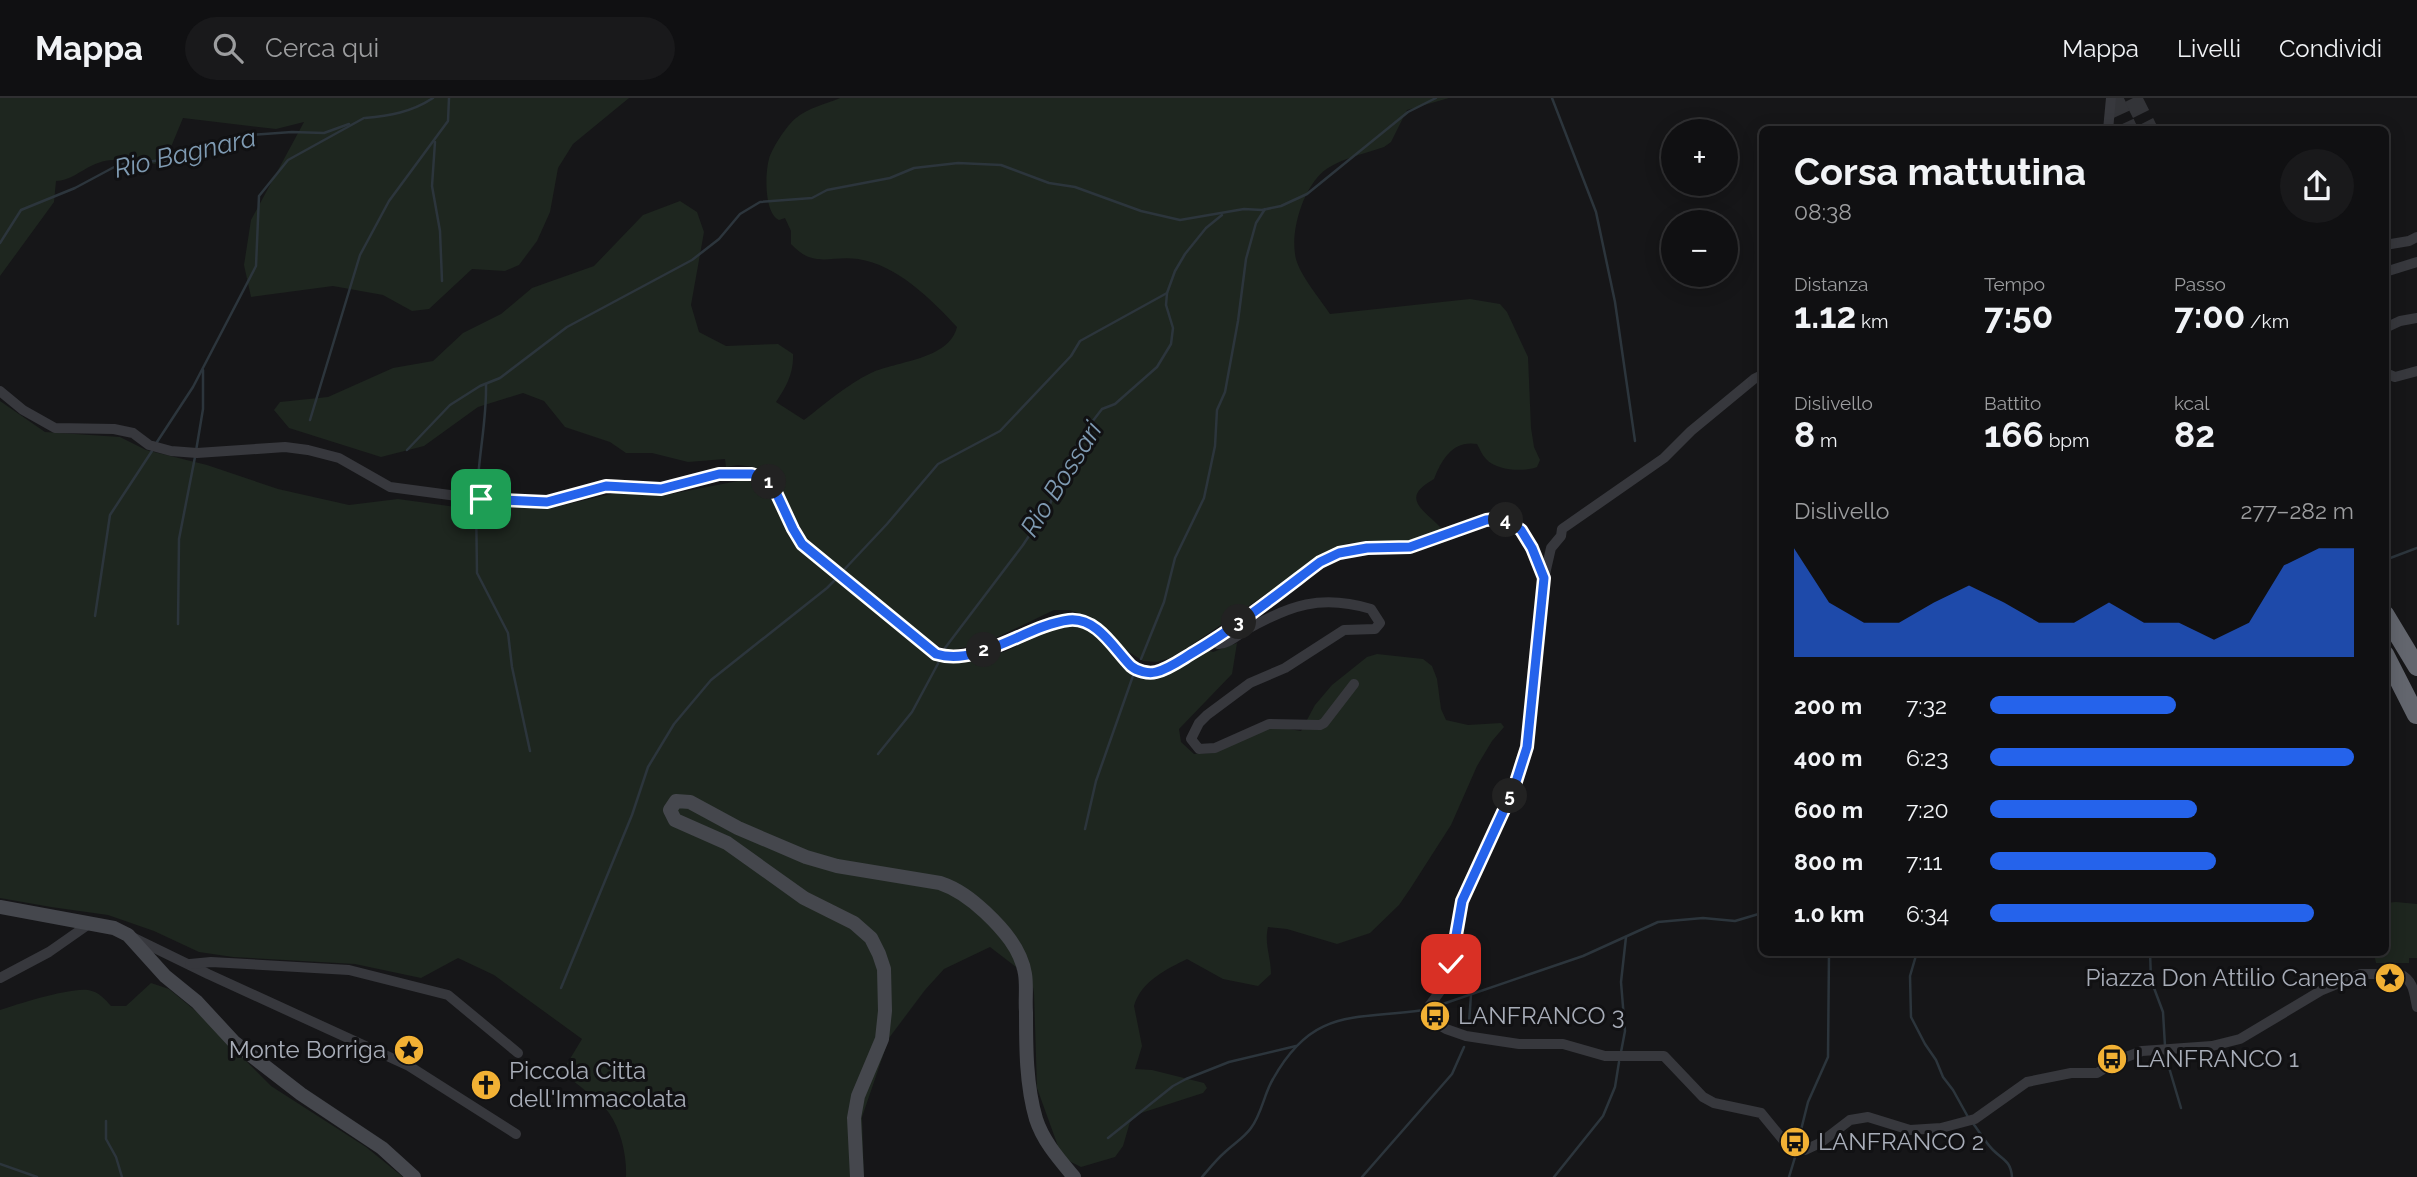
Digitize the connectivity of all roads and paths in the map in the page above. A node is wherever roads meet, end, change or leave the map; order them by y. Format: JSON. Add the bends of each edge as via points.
{"nodes":[{"id":1,"x":2111,"y":98,"type":"edge"},
{"id":2,"x":2108,"y":126,"type":"edge"},
{"id":3,"x":2417,"y":237,"type":"edge"},
{"id":4,"x":2389,"y":244,"type":"edge"},
{"id":5,"x":2417,"y":262,"type":"edge"},
{"id":6,"x":2389,"y":271,"type":"edge"},
{"id":7,"x":2417,"y":318,"type":"edge"},
{"id":8,"x":2389,"y":326,"type":"edge"},
{"id":9,"x":2417,"y":371,"type":"edge"},
{"id":10,"x":2389,"y":375,"type":"edge"},
{"id":11,"x":1759,"y":376,"type":"edge"},
{"id":12,"x":0,"y":391,"type":"edge"},
{"id":13,"x":1544,"y":578,"type":"junction"},
{"id":14,"x":2389,"y":621,"type":"edge"},
{"id":15,"x":1214,"y":640,"type":"junction"},
{"id":16,"x":2389,"y":662,"type":"edge"},
{"id":17,"x":2417,"y":667,"type":"edge"},
{"id":18,"x":2389,"y":672,"type":"edge"},
{"id":19,"x":1354,"y":684,"type":"dead end"},
{"id":20,"x":2409,"y":699,"type":"junction"},
{"id":21,"x":2416,"y":715,"type":"edge"},
{"id":22,"x":0,"y":907,"type":"edge"},
{"id":23,"x":89,"y":924,"type":"junction"},
{"id":24,"x":128,"y":935,"type":"junction"},
{"id":25,"x":190,"y":964,"type":"junction"},
{"id":26,"x":0,"y":978,"type":"edge"},
{"id":27,"x":2417,"y":1007,"type":"edge"},
{"id":28,"x":518,"y":1053,"type":"dead end"},
{"id":29,"x":516,"y":1134,"type":"dead end"},
{"id":30,"x":414,"y":1177,"type":"edge"},
{"id":31,"x":856,"y":1177,"type":"edge"},
{"id":32,"x":1074,"y":1177,"type":"edge"}],
"edges":[{"from":1,"to":2,"type":"street"},
{"from":3,"to":4,"type":"street"},
{"from":5,"to":6,"type":"street"},
{"from":7,"to":8,"type":"street"},
{"from":9,"to":10,"type":"street"},
{"from":11,"to":13,"type":"street","via":[[1664,458],[1562,529],[1551,548]]},
{"from":12,"to":15,"type":"street","via":[[55,428],[114,429],[171,451],[308,450],[339,458],[390,487],[502,502],[547,502],[606,486],[661,489],[719,474],[752,474],[773,486],[793,529],[811,552],[940,656],[975,653],[1060,622],[1079,620],[1092,625],[1132,667],[1152,673]]},
{"from":13,"to":15,"type":"street","via":[[1521,530],[1506,520],[1486,520],[1410,547],[1339,553]]},
{"from":13,"to":27,"type":"street","via":[[1527,747],[1514,788],[1462,901],[1446,984],[1428,1013],[1446,1029],[1519,1044],[1563,1044],[1605,1056],[1664,1056],[1703,1097],[1760,1113],[1789,1147],[1805,1150],[1850,1120],[1868,1117],[1910,1130],[1941,1128],[1975,1119],[2027,1082],[2097,1073],[2142,1051],[2212,1046],[2240,1039],[2322,990],[2361,974],[2400,974],[2411,982]]},
{"from":14,"to":17,"type":"highway"},
{"from":15,"to":19,"type":"street","via":[[1223,644],[1280,613],[1320,601],[1371,609],[1380,623],[1375,629],[1337,632],[1284,668],[1250,683],[1199,723],[1191,739],[1203,750],[1269,724],[1324,723]]},
{"from":16,"to":20,"type":"highway"},
{"from":18,"to":20,"type":"highway"},
{"from":20,"to":21,"type":"highway"},
{"from":22,"to":23,"type":"main road"},
{"from":23,"to":24,"type":"main road"},
{"from":23,"to":26,"type":"street"},
{"from":24,"to":25,"type":"street"},
{"from":24,"to":30,"type":"main road","via":[[234,1042],[382,1148]]},
{"from":25,"to":28,"type":"street","via":[[349,970],[448,995]]},
{"from":25,"to":29,"type":"street","via":[[409,1066]]},
{"from":31,"to":32,"type":"main road","via":[[854,1118],[858,1096],[882,1040],[885,1011],[879,954],[854,923],[804,898],[727,843],[675,820],[670,810],[676,801],[690,802],[806,857],[955,888],[996,922],[1017,951],[1025,974],[1030,1090],[1037,1121]]}]}
